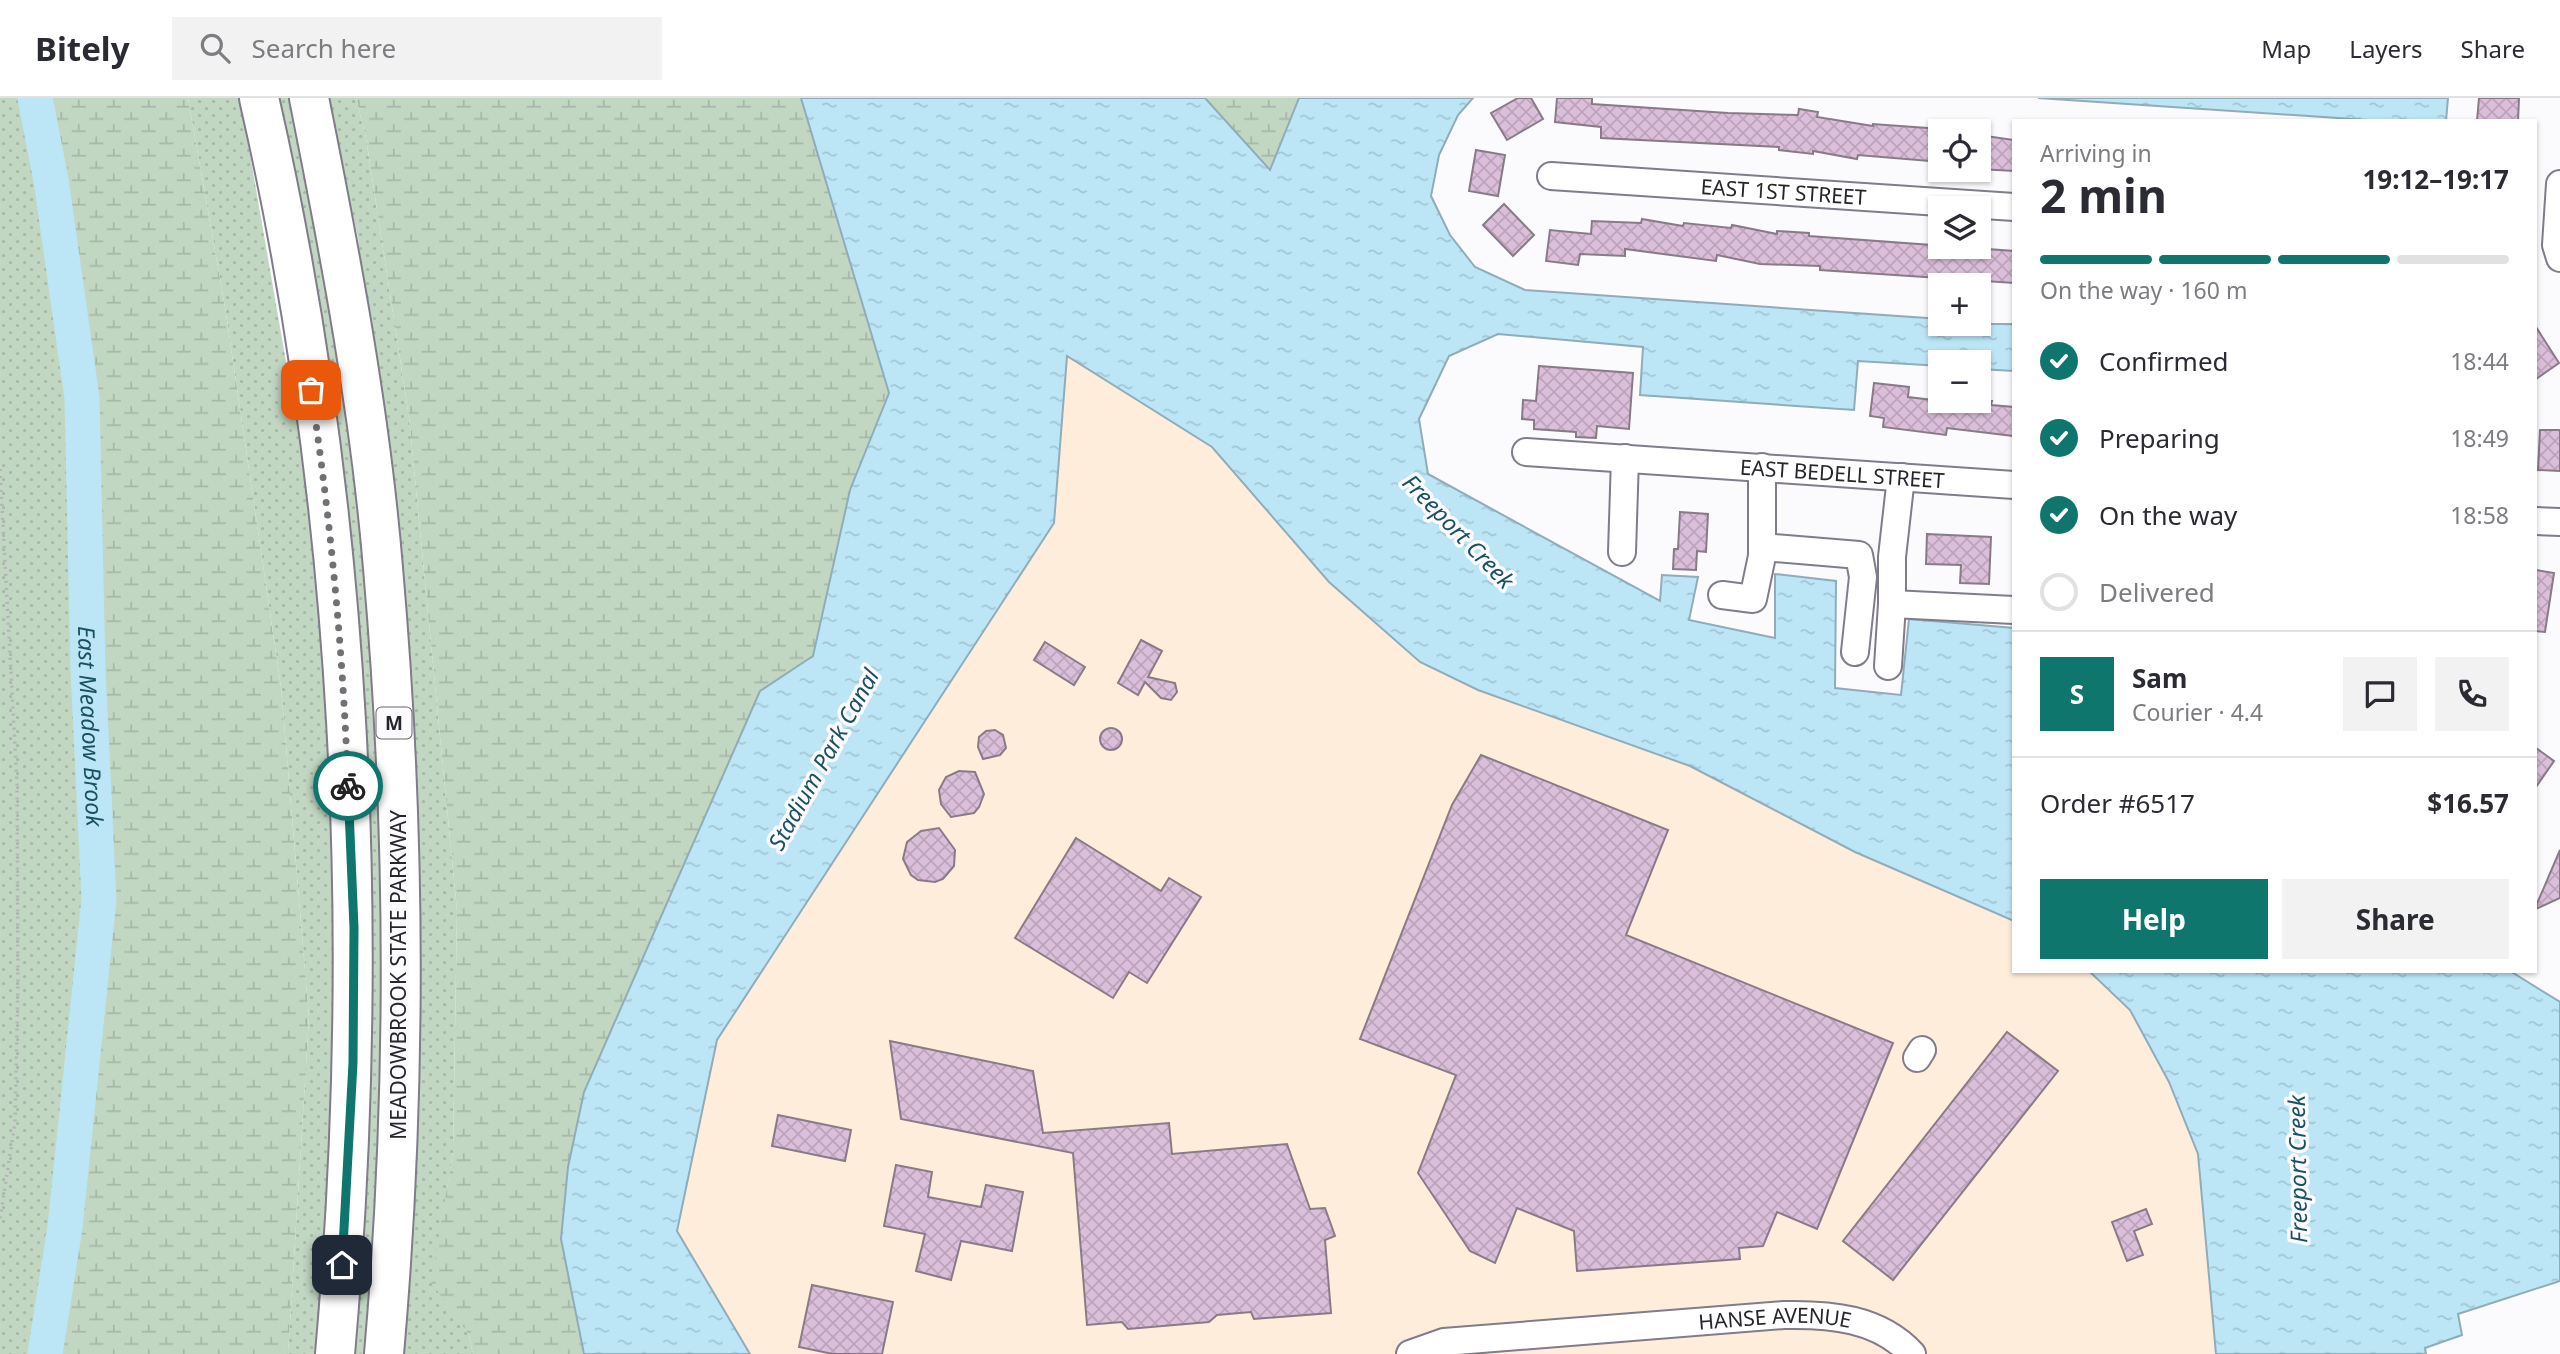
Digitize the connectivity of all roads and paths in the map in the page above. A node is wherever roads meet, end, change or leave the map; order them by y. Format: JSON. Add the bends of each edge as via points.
{"nodes":[{"id":1,"x":259,"y":98,"type":"edge"},
{"id":2,"x":309,"y":98,"type":"edge"},
{"id":3,"x":1551,"y":176,"type":"dead end"},
{"id":4,"x":2560,"y":184,"type":"edge"},
{"id":5,"x":2012,"y":207,"type":"edge"},
{"id":6,"x":2553,"y":248,"type":"edge"},
{"id":7,"x":1525,"y":452,"type":"dead end"},
{"id":8,"x":1625,"y":458,"type":"junction"},
{"id":9,"x":1762,"y":467,"type":"junction"},
{"id":10,"x":0,"y":470,"type":"edge"},
{"id":11,"x":1901,"y":477,"type":"junction"},
{"id":12,"x":2012,"y":485,"type":"edge"},
{"id":13,"x":2537,"y":521,"type":"edge"},
{"id":14,"x":2560,"y":522,"type":"edge"},
{"id":15,"x":1762,"y":547,"type":"junction"},
{"id":16,"x":1622,"y":552,"type":"dead end"},
{"id":17,"x":1722,"y":595,"type":"dead end"},
{"id":18,"x":1892,"y":604,"type":"junction"},
{"id":19,"x":2012,"y":610,"type":"edge"},
{"id":20,"x":1855,"y":652,"type":"dead end"},
{"id":21,"x":1888,"y":666,"type":"dead end"},
{"id":22,"x":0,"y":1219,"type":"edge"},
{"id":23,"x":335,"y":1354,"type":"edge"},
{"id":24,"x":384,"y":1354,"type":"edge"},
{"id":25,"x":1409,"y":1354,"type":"edge"},
{"id":26,"x":1912,"y":1354,"type":"edge"}],
"edges":[{"from":1,"to":23,"type":"highway","name":"MEADOWBROOK STATE PARKWAY","number":"M","via":[[295,282],[327,498],[345,702],[354,928],[352,1089]]},
{"from":2,"to":24,"type":"highway","name":"MEADOWBROOK STATE PARKWAY","number":"M","via":[[360,380],[383,565],[399,784],[403,978],[395,1225]]},
{"from":3,"to":5,"type":"street","name":"EAST 1ST STREET"},
{"from":4,"to":6,"type":"street"},
{"from":7,"to":8,"type":"street","name":"EAST BEDELL STREET"},
{"from":8,"to":9,"type":"street","name":"EAST BEDELL STREET"},
{"from":8,"to":16,"type":"street"},
{"from":9,"to":11,"type":"street","name":"EAST BEDELL STREET"},
{"from":9,"to":15,"type":"street"},
{"from":10,"to":22,"type":"path","via":[[17,784],[18,981],[15,1123]]},
{"from":11,"to":12,"type":"street","name":"EAST BEDELL STREET"},
{"from":11,"to":18,"type":"street"},
{"from":13,"to":14,"type":"street"},
{"from":15,"to":17,"type":"street","via":[[1753,599]]},
{"from":15,"to":20,"type":"street","via":[[1859,555],[1863,577]]},
{"from":18,"to":19,"type":"street"},
{"from":18,"to":21,"type":"street"},
{"from":25,"to":26,"type":"street","name":"HANSE AVENUE","via":[[1444,1342],[1825,1314],[1874,1328]]}]}
